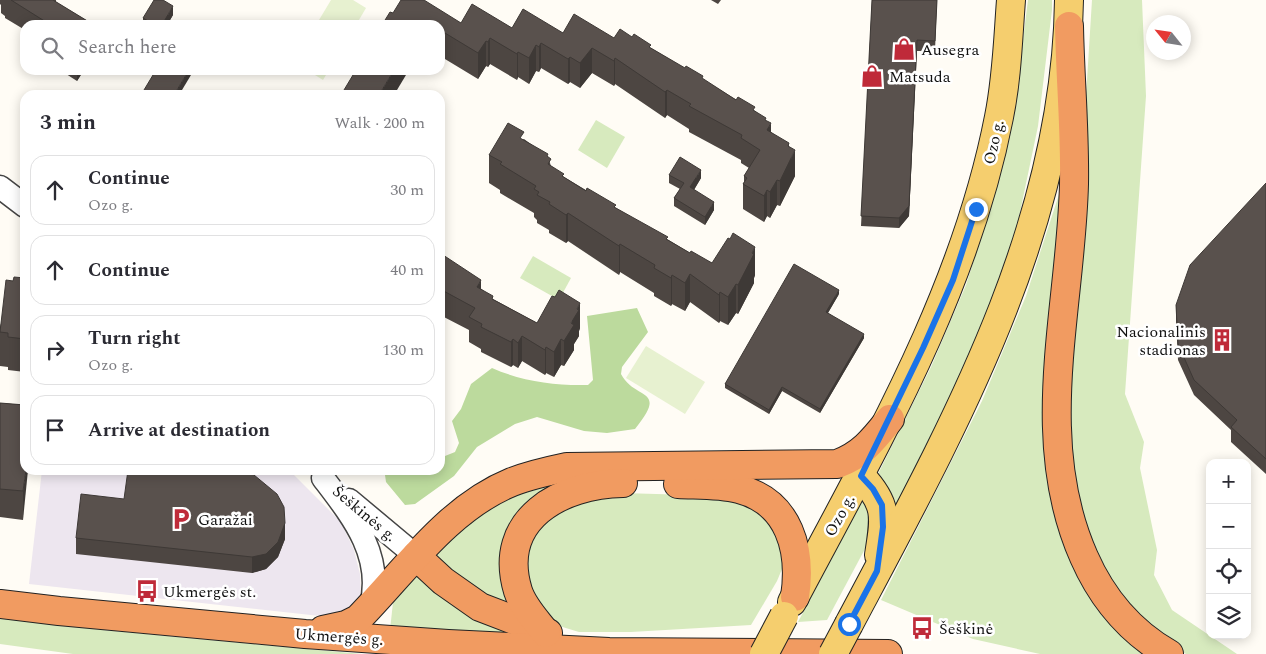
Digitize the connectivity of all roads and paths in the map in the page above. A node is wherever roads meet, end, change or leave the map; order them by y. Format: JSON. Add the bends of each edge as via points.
{"nodes":[{"id":1,"x":1011,"y":0,"type":"edge"},
{"id":2,"x":1069,"y":13,"type":"edge"},
{"id":3,"x":0,"y":187,"type":"edge"},
{"id":4,"x":20,"y":202,"type":"edge"},
{"id":5,"x":890,"y":419,"type":"joint"},
{"id":6,"x":849,"y":470,"type":"junction"},
{"id":7,"x":320,"y":475,"type":"edge"},
{"id":8,"x":320,"y":475,"type":"edge"},
{"id":9,"x":416,"y":556,"type":"junction"},
{"id":10,"x":877,"y":571,"type":"junction"},
{"id":11,"x":0,"y":604,"type":"edge"},
{"id":12,"x":371,"y":606,"type":"junction"},
{"id":13,"x":789,"y":606,"type":"junction"},
{"id":14,"x":546,"y":633,"type":"junction"},
{"id":15,"x":305,"y":634,"type":"junction"},
{"id":16,"x":609,"y":652,"type":"junction"},
{"id":17,"x":764,"y":654,"type":"edge"},
{"id":18,"x":833,"y":654,"type":"edge"},
{"id":19,"x":888,"y":654,"type":"edge"},
{"id":20,"x":1169,"y":654,"type":"edge"}],
"edges":[{"from":1,"to":5,"type":"main road","name":"Ozo g.","via":[[1000,116],[976,209],[953,280]]},
{"from":2,"to":10,"type":"main road","via":[[1058,112],[1043,192],[1020,266],[958,413]]},
{"from":2,"to":20,"type":"highway","via":[[1074,185],[1057,388],[1057,457],[1069,518],[1094,578],[1124,620],[1146,640]]},
{"from":3,"to":4,"type":"street"},
{"from":5,"to":6,"type":"highway","via":[[870,445],[853,458]]},
{"from":6,"to":9,"type":"highway","via":[[567,468],[537,473],[510,482],[486,496]]},
{"from":6,"to":10,"type":"main road","via":[[873,489],[882,505],[883,527]]},
{"from":6,"to":13,"type":"main road","name":"Ozo g."},
{"from":7,"to":9,"type":"street","name":"Šeškinės g."},
{"from":8,"to":12,"type":"street","via":[[358,524],[366,541],[374,581]]},
{"from":9,"to":12,"type":"highway"},
{"from":9,"to":14,"type":"highway","via":[[480,608]]},
{"from":10,"to":18,"type":"main road","bridge":true},
{"from":11,"to":15,"type":"highway","name":"Ukmergės g."},
{"from":12,"to":15,"type":"highway","via":[[346,625]]},
{"from":13,"to":14,"type":"highway","via":[[798,561],[794,542],[778,513],[755,495],[726,486],[608,484],[570,491],[536,511],[519,537],[514,572],[518,592]]},
{"from":13,"to":17,"type":"main road","name":"Ozo g.","bridge":true},
{"from":14,"to":16,"type":"highway"},
{"from":15,"to":16,"type":"highway","name":"Ukmergės g."},
{"from":16,"to":19,"type":"highway","name":"Ukmergės g."}]}
